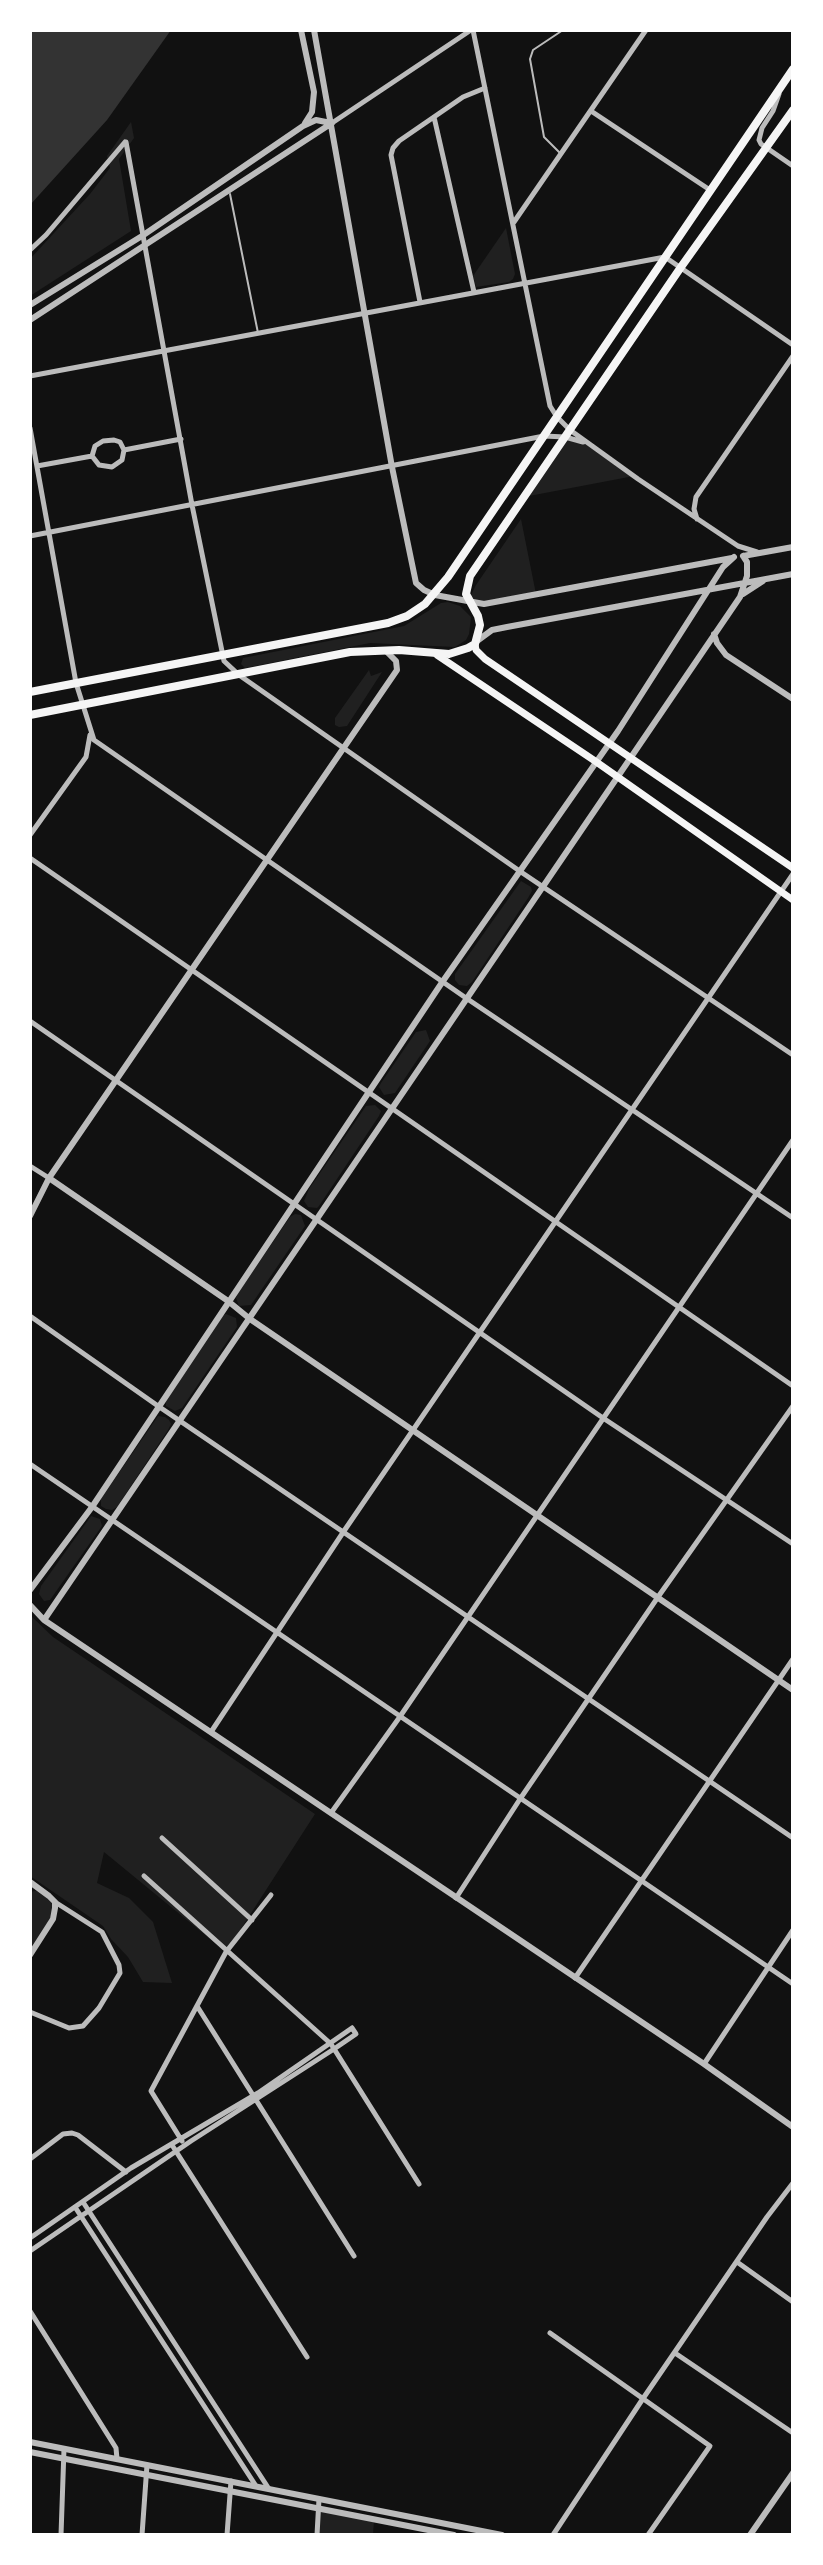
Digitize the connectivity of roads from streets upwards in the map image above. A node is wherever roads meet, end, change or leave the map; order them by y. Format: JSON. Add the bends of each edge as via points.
{"nodes":[{"id":1,"x":301,"y":30,"type":"edge"},
{"id":2,"x":314,"y":30,"type":"edge"},
{"id":3,"x":472,"y":30,"type":"edge"},
{"id":4,"x":646,"y":30,"type":"edge"},
{"id":5,"x":793,"y":69,"type":"edge"},
{"id":6,"x":485,"y":88,"type":"junction"},
{"id":7,"x":780,"y":89,"type":"junction"},
{"id":8,"x":328,"y":100,"type":"junction"},
{"id":9,"x":793,"y":110,"type":"edge"},
{"id":10,"x":591,"y":111,"type":"junction"},
{"id":11,"x":434,"y":117,"type":"junction"},
{"id":12,"x":323,"y":120,"type":"junction"},
{"id":13,"x":332,"y":123,"type":"junction"},
{"id":14,"x":303,"y":126,"type":"junction"},
{"id":15,"x":309,"y":139,"type":"junction"},
{"id":16,"x":766,"y":148,"type":"junction"},
{"id":17,"x":793,"y":166,"type":"edge"},
{"id":18,"x":711,"y":191,"type":"junction"},
{"id":19,"x":176,"y":212,"type":"junction"},
{"id":20,"x":513,"y":223,"type":"junction"},
{"id":21,"x":142,"y":236,"type":"junction"},
{"id":22,"x":144,"y":245,"type":"junction"},
{"id":23,"x":30,"y":250,"type":"edge"},
{"id":24,"x":665,"y":257,"type":"junction"},
{"id":25,"x":681,"y":267,"type":"junction"},
{"id":26,"x":524,"y":283,"type":"junction"},
{"id":27,"x":474,"y":292,"type":"junction"},
{"id":28,"x":420,"y":302,"type":"junction"},
{"id":29,"x":30,"y":305,"type":"edge"},
{"id":30,"x":364,"y":313,"type":"junction"},
{"id":31,"x":30,"y":320,"type":"edge"},
{"id":32,"x":793,"y":345,"type":"edge"},
{"id":33,"x":164,"y":351,"type":"junction"},
{"id":34,"x":793,"y":356,"type":"edge"},
{"id":35,"x":30,"y":376,"type":"edge"},
{"id":36,"x":557,"y":417,"type":"junction"},
{"id":37,"x":30,"y":428,"type":"edge"},
{"id":38,"x":567,"y":433,"type":"junction"},
{"id":39,"x":544,"y":436,"type":"junction"},
{"id":40,"x":181,"y":439,"type":"junction"},
{"id":41,"x":124,"y":450,"type":"junction"},
{"id":42,"x":92,"y":456,"type":"junction"},
{"id":43,"x":37,"y":466,"type":"junction"},
{"id":44,"x":392,"y":467,"type":"junction"},
{"id":45,"x":192,"y":505,"type":"junction"},
{"id":46,"x":698,"y":520,"type":"junction"},
{"id":47,"x":48,"y":533,"type":"junction"},
{"id":48,"x":30,"y":536,"type":"edge"},
{"id":49,"x":733,"y":543,"type":"junction"},
{"id":50,"x":793,"y":547,"type":"edge"},
{"id":51,"x":762,"y":552,"type":"junction"},
{"id":52,"x":743,"y":556,"type":"junction"},
{"id":53,"x":734,"y":557,"type":"junction"},
{"id":54,"x":793,"y":574,"type":"edge"},
{"id":55,"x":767,"y":579,"type":"junction"},
{"id":56,"x":746,"y":583,"type":"junction"},
{"id":57,"x":710,"y":590,"type":"junction"},
{"id":58,"x":435,"y":595,"type":"junction"},
{"id":59,"x":740,"y":597,"type":"junction"},
{"id":60,"x":469,"y":602,"type":"junction"},
{"id":61,"x":714,"y":634,"type":"junction"},
{"id":62,"x":475,"y":644,"type":"junction"},
{"id":63,"x":385,"y":650,"type":"junction"},
{"id":64,"x":222,"y":655,"type":"junction"},
{"id":65,"x":437,"y":655,"type":"junction"},
{"id":66,"x":239,"y":675,"type":"junction"},
{"id":67,"x":76,"y":683,"type":"junction"},
{"id":68,"x":30,"y":692,"type":"edge"},
{"id":69,"x":793,"y":699,"type":"edge"},
{"id":70,"x":82,"y":705,"type":"junction"},
{"id":71,"x":30,"y":715,"type":"edge"},
{"id":72,"x":90,"y":732,"type":"junction"},
{"id":73,"x":609,"y":743,"type":"junction"},
{"id":74,"x":344,"y":749,"type":"junction"},
{"id":75,"x":631,"y":758,"type":"junction"},
{"id":76,"x":595,"y":761,"type":"junction"},
{"id":77,"x":617,"y":777,"type":"junction"},
{"id":78,"x":30,"y":835,"type":"edge"},
{"id":79,"x":30,"y":858,"type":"edge"},
{"id":80,"x":266,"y":860,"type":"junction"},
{"id":81,"x":793,"y":871,"type":"edge"},
{"id":82,"x":521,"y":872,"type":"junction"},
{"id":83,"x":543,"y":888,"type":"junction"},
{"id":84,"x":781,"y":892,"type":"junction"},
{"id":85,"x":793,"y":900,"type":"edge"},
{"id":86,"x":192,"y":969,"type":"junction"},
{"id":87,"x":443,"y":981,"type":"junction"},
{"id":88,"x":466,"y":998,"type":"junction"},
{"id":89,"x":708,"y":998,"type":"junction"},
{"id":90,"x":30,"y":1021,"type":"edge"},
{"id":91,"x":793,"y":1055,"type":"edge"},
{"id":92,"x":116,"y":1080,"type":"junction"},
{"id":93,"x":369,"y":1091,"type":"junction"},
{"id":94,"x":392,"y":1107,"type":"junction"},
{"id":95,"x":631,"y":1110,"type":"junction"},
{"id":96,"x":793,"y":1140,"type":"edge"},
{"id":97,"x":30,"y":1166,"type":"edge"},
{"id":98,"x":49,"y":1178,"type":"junction"},
{"id":99,"x":44,"y":1189,"type":"junction"},
{"id":100,"x":757,"y":1194,"type":"junction"},
{"id":101,"x":294,"y":1204,"type":"junction"},
{"id":102,"x":30,"y":1206,"type":"edge"},
{"id":103,"x":30,"y":1216,"type":"edge"},
{"id":104,"x":793,"y":1218,"type":"edge"},
{"id":105,"x":318,"y":1219,"type":"junction"},
{"id":106,"x":555,"y":1222,"type":"junction"},
{"id":107,"x":228,"y":1301,"type":"junction"},
{"id":108,"x":679,"y":1307,"type":"junction"},
{"id":109,"x":30,"y":1316,"type":"edge"},
{"id":110,"x":250,"y":1319,"type":"junction"},
{"id":111,"x":480,"y":1333,"type":"junction"},
{"id":112,"x":793,"y":1386,"type":"edge"},
{"id":113,"x":158,"y":1406,"type":"junction"},
{"id":114,"x":793,"y":1406,"type":"edge"},
{"id":115,"x":603,"y":1418,"type":"junction"},
{"id":116,"x":180,"y":1419,"type":"junction"},
{"id":117,"x":413,"y":1431,"type":"junction"},
{"id":118,"x":30,"y":1464,"type":"edge"},
{"id":119,"x":728,"y":1499,"type":"junction"},
{"id":120,"x":92,"y":1507,"type":"junction"},
{"id":121,"x":536,"y":1515,"type":"junction"},
{"id":122,"x":113,"y":1521,"type":"junction"},
{"id":123,"x":344,"y":1531,"type":"junction"},
{"id":124,"x":793,"y":1544,"type":"edge"},
{"id":125,"x":30,"y":1590,"type":"edge"},
{"id":126,"x":658,"y":1597,"type":"junction"},
{"id":127,"x":30,"y":1605,"type":"edge"},
{"id":128,"x":468,"y":1617,"type":"junction"},
{"id":129,"x":44,"y":1620,"type":"junction"},
{"id":130,"x":277,"y":1634,"type":"junction"},
{"id":131,"x":793,"y":1659,"type":"edge"},
{"id":132,"x":778,"y":1680,"type":"junction"},
{"id":133,"x":793,"y":1690,"type":"edge"},
{"id":134,"x":590,"y":1698,"type":"junction"},
{"id":135,"x":399,"y":1718,"type":"junction"},
{"id":136,"x":211,"y":1732,"type":"junction"},
{"id":137,"x":708,"y":1782,"type":"junction"},
{"id":138,"x":520,"y":1799,"type":"junction"},
{"id":139,"x":331,"y":1813,"type":"junction"},
{"id":140,"x":162,"y":1838,"type":"dead end"},
{"id":141,"x":793,"y":1838,"type":"edge"},
{"id":142,"x":144,"y":1876,"type":"dead end"},
{"id":143,"x":640,"y":1881,"type":"junction"},
{"id":144,"x":30,"y":1882,"type":"edge"},
{"id":145,"x":39,"y":1890,"type":"junction"},
{"id":146,"x":30,"y":1892,"type":"edge"},
{"id":147,"x":271,"y":1895,"type":"dead end"},
{"id":148,"x":456,"y":1899,"type":"junction"},
{"id":149,"x":55,"y":1902,"type":"junction"},
{"id":150,"x":252,"y":1920,"type":"junction"},
{"id":151,"x":793,"y":1930,"type":"edge"},
{"id":152,"x":226,"y":1952,"type":"junction"},
{"id":153,"x":30,"y":1955,"type":"edge"},
{"id":154,"x":767,"y":1967,"type":"junction"},
{"id":155,"x":574,"y":1979,"type":"junction"},
{"id":156,"x":793,"y":1984,"type":"edge"},
{"id":157,"x":197,"y":2006,"type":"junction"},
{"id":158,"x":30,"y":2012,"type":"edge"},
{"id":159,"x":332,"y":2047,"type":"junction"},
{"id":160,"x":704,"y":2064,"type":"junction"},
{"id":161,"x":255,"y":2098,"type":"junction"},
{"id":162,"x":793,"y":2127,"type":"edge"},
{"id":163,"x":183,"y":2143,"type":"junction"},
{"id":164,"x":172,"y":2145,"type":"junction"},
{"id":165,"x":177,"y":2153,"type":"junction"},
{"id":166,"x":30,"y":2159,"type":"edge"},
{"id":167,"x":126,"y":2172,"type":"junction"},
{"id":168,"x":793,"y":2183,"type":"edge"},
{"id":169,"x":419,"y":2184,"type":"dead end"},
{"id":170,"x":83,"y":2202,"type":"junction"},
{"id":171,"x":75,"y":2207,"type":"junction"},
{"id":172,"x":89,"y":2212,"type":"junction"},
{"id":173,"x":81,"y":2217,"type":"junction"},
{"id":174,"x":30,"y":2238,"type":"edge"},
{"id":175,"x":30,"y":2251,"type":"edge"},
{"id":176,"x":354,"y":2256,"type":"dead end"},
{"id":177,"x":737,"y":2262,"type":"junction"},
{"id":178,"x":793,"y":2302,"type":"edge"},
{"id":179,"x":30,"y":2311,"type":"edge"},
{"id":180,"x":550,"y":2333,"type":"dead end"},
{"id":181,"x":675,"y":2353,"type":"junction"},
{"id":182,"x":307,"y":2357,"type":"dead end"},
{"id":183,"x":642,"y":2400,"type":"junction"},
{"id":184,"x":793,"y":2433,"type":"edge"},
{"id":185,"x":30,"y":2442,"type":"edge"},
{"id":186,"x":64,"y":2449,"type":"junction"},
{"id":187,"x":30,"y":2452,"type":"edge"},
{"id":188,"x":65,"y":2459,"type":"junction"},
{"id":189,"x":117,"y":2459,"type":"junction"},
{"id":190,"x":147,"y":2465,"type":"junction"},
{"id":191,"x":146,"y":2474,"type":"junction"},
{"id":192,"x":792,"y":2477,"type":"edge"},
{"id":193,"x":231,"y":2481,"type":"junction"},
{"id":194,"x":256,"y":2486,"type":"junction"},
{"id":195,"x":269,"y":2489,"type":"junction"},
{"id":196,"x":231,"y":2493,"type":"junction"},
{"id":197,"x":319,"y":2499,"type":"junction"},
{"id":198,"x":318,"y":2509,"type":"junction"},
{"id":199,"x":61,"y":2535,"type":"edge"},
{"id":200,"x":142,"y":2535,"type":"edge"},
{"id":201,"x":227,"y":2535,"type":"edge"},
{"id":202,"x":317,"y":2535,"type":"edge"},
{"id":203,"x":454,"y":2535,"type":"edge"},
{"id":204,"x":502,"y":2535,"type":"edge"},
{"id":205,"x":553,"y":2535,"type":"edge"},
{"id":206,"x":648,"y":2535,"type":"edge"},
{"id":207,"x":750,"y":2535,"type":"edge"}],
"edges":[{"from":1,"to":14,"type":"street","via":[[314,92],[312,112]]},
{"from":2,"to":8,"type":"street"},
{"from":3,"to":6,"type":"street"},
{"from":3,"to":13,"type":"street"},
{"from":4,"to":10,"type":"street"},
{"from":5,"to":7,"type":"highway"},
{"from":6,"to":11,"type":"street"},
{"from":6,"to":20,"type":"street"},
{"from":7,"to":16,"type":"street","via":[[759,135]]},
{"from":7,"to":18,"type":"highway"},
{"from":8,"to":12,"type":"street"},
{"from":8,"to":13,"type":"street"},
{"from":9,"to":16,"type":"highway"},
{"from":10,"to":18,"type":"street"},
{"from":10,"to":20,"type":"street"},
{"from":11,"to":27,"type":"street"},
{"from":11,"to":28,"type":"street","via":[[395,143],[391,155]]},
{"from":12,"to":13,"type":"street"},
{"from":12,"to":14,"type":"street"},
{"from":12,"to":15,"type":"street"},
{"from":13,"to":15,"type":"street"},
{"from":13,"to":30,"type":"street"},
{"from":14,"to":19,"type":"street"},
{"from":15,"to":22,"type":"street"},
{"from":16,"to":17,"type":"street"},
{"from":16,"to":25,"type":"highway"},
{"from":18,"to":24,"type":"highway"},
{"from":19,"to":21,"type":"street"},
{"from":19,"to":22,"type":"street","via":[[146,236]]},
{"from":20,"to":26,"type":"street"},
{"from":21,"to":22,"type":"street"},
{"from":21,"to":23,"type":"street","via":[[126,142]]},
{"from":21,"to":29,"type":"street"},
{"from":22,"to":31,"type":"street"},
{"from":22,"to":33,"type":"street"},
{"from":24,"to":25,"type":"street"},
{"from":24,"to":26,"type":"street"},
{"from":24,"to":36,"type":"highway"},
{"from":25,"to":32,"type":"street"},
{"from":25,"to":38,"type":"highway"},
{"from":26,"to":27,"type":"street"},
{"from":26,"to":36,"type":"street","via":[[547,400]]},
{"from":27,"to":28,"type":"street"},
{"from":28,"to":30,"type":"street"},
{"from":30,"to":33,"type":"street"},
{"from":30,"to":44,"type":"street"},
{"from":33,"to":35,"type":"street"},
{"from":33,"to":40,"type":"street"},
{"from":34,"to":46,"type":"street","via":[[696,497]]},
{"from":36,"to":38,"type":"street"},
{"from":36,"to":39,"type":"highway"},
{"from":37,"to":43,"type":"street"},
{"from":38,"to":39,"type":"street"},
{"from":38,"to":46,"type":"street"},
{"from":38,"to":60,"type":"highway","via":[[470,576]]},
{"from":39,"to":44,"type":"street"},
{"from":39,"to":58,"type":"highway"},
{"from":40,"to":41,"type":"street"},
{"from":40,"to":45,"type":"street"},
{"from":41,"to":42,"type":"street","via":[[120,442],[103,441]]},
{"from":41,"to":42,"type":"street","via":[[122,460],[112,467],[99,465]]},
{"from":42,"to":43,"type":"street"},
{"from":43,"to":47,"type":"street"},
{"from":44,"to":45,"type":"street"},
{"from":44,"to":58,"type":"street","via":[[414,579]]},
{"from":45,"to":47,"type":"street"},
{"from":45,"to":64,"type":"street"},
{"from":46,"to":49,"type":"street"},
{"from":47,"to":48,"type":"street"},
{"from":47,"to":67,"type":"street"},
{"from":49,"to":51,"type":"street"},
{"from":49,"to":52,"type":"street"},
{"from":50,"to":51,"type":"street"},
{"from":51,"to":52,"type":"street"},
{"from":52,"to":53,"type":"street"},
{"from":52,"to":56,"type":"street"},
{"from":53,"to":57,"type":"street"},
{"from":53,"to":60,"type":"street","via":[[484,604]]},
{"from":54,"to":55,"type":"street"},
{"from":55,"to":56,"type":"street"},
{"from":55,"to":59,"type":"street"},
{"from":56,"to":57,"type":"street"},
{"from":56,"to":59,"type":"street"},
{"from":57,"to":62,"type":"street","via":[[492,630]]},
{"from":57,"to":73,"type":"street"},
{"from":58,"to":60,"type":"street"},
{"from":58,"to":64,"type":"highway","via":[[388,623]]},
{"from":59,"to":61,"type":"street"},
{"from":60,"to":62,"type":"highway","via":[[480,625]]},
{"from":61,"to":69,"type":"street","via":[[726,655]]},
{"from":61,"to":75,"type":"street"},
{"from":62,"to":65,"type":"highway"},
{"from":62,"to":73,"type":"main road","via":[[485,659]]},
{"from":63,"to":65,"type":"highway"},
{"from":63,"to":66,"type":"highway"},
{"from":63,"to":74,"type":"street","via":[[397,670]]},
{"from":64,"to":66,"type":"street"},
{"from":64,"to":67,"type":"highway"},
{"from":65,"to":76,"type":"main road"},
{"from":66,"to":70,"type":"highway"},
{"from":66,"to":74,"type":"street"},
{"from":67,"to":68,"type":"highway"},
{"from":67,"to":70,"type":"street"},
{"from":70,"to":71,"type":"highway"},
{"from":70,"to":72,"type":"street"},
{"from":72,"to":78,"type":"street","via":[[86,757]]},
{"from":72,"to":80,"type":"street","via":[[105,749]]},
{"from":73,"to":75,"type":"main road"},
{"from":73,"to":76,"type":"street"},
{"from":74,"to":80,"type":"street"},
{"from":74,"to":82,"type":"street"},
{"from":75,"to":77,"type":"street"},
{"from":75,"to":81,"type":"main road"},
{"from":76,"to":77,"type":"main road"},
{"from":76,"to":82,"type":"street"},
{"from":77,"to":83,"type":"street"},
{"from":77,"to":84,"type":"main road"},
{"from":79,"to":86,"type":"street"},
{"from":80,"to":86,"type":"street"},
{"from":80,"to":87,"type":"street"},
{"from":81,"to":84,"type":"street"},
{"from":82,"to":83,"type":"street"},
{"from":82,"to":87,"type":"street"},
{"from":83,"to":88,"type":"street"},
{"from":83,"to":89,"type":"street"},
{"from":84,"to":85,"type":"main road"},
{"from":84,"to":89,"type":"street"},
{"from":86,"to":92,"type":"street"},
{"from":86,"to":93,"type":"street"},
{"from":87,"to":88,"type":"street"},
{"from":87,"to":93,"type":"street"},
{"from":88,"to":94,"type":"street"},
{"from":88,"to":95,"type":"street"},
{"from":89,"to":91,"type":"street"},
{"from":89,"to":95,"type":"street"},
{"from":90,"to":92,"type":"street"},
{"from":92,"to":98,"type":"street"},
{"from":92,"to":101,"type":"street"},
{"from":93,"to":94,"type":"street"},
{"from":93,"to":101,"type":"street"},
{"from":94,"to":105,"type":"street"},
{"from":94,"to":106,"type":"street"},
{"from":95,"to":100,"type":"street"},
{"from":95,"to":106,"type":"street"},
{"from":96,"to":100,"type":"street"},
{"from":97,"to":98,"type":"street"},
{"from":98,"to":99,"type":"street"},
{"from":98,"to":107,"type":"street"},
{"from":99,"to":102,"type":"street"},
{"from":99,"to":103,"type":"street"},
{"from":100,"to":104,"type":"street"},
{"from":100,"to":108,"type":"street"},
{"from":101,"to":105,"type":"street"},
{"from":101,"to":107,"type":"street"},
{"from":105,"to":110,"type":"street"},
{"from":105,"to":111,"type":"street"},
{"from":106,"to":108,"type":"street"},
{"from":106,"to":111,"type":"street"},
{"from":107,"to":110,"type":"street"},
{"from":107,"to":113,"type":"street"},
{"from":108,"to":112,"type":"street"},
{"from":108,"to":115,"type":"street"},
{"from":109,"to":113,"type":"street"},
{"from":110,"to":116,"type":"street"},
{"from":110,"to":117,"type":"street"},
{"from":111,"to":115,"type":"street"},
{"from":111,"to":117,"type":"street"},
{"from":113,"to":116,"type":"street"},
{"from":113,"to":120,"type":"street"},
{"from":114,"to":119,"type":"street"},
{"from":115,"to":119,"type":"street"},
{"from":115,"to":121,"type":"street"},
{"from":116,"to":122,"type":"street"},
{"from":116,"to":123,"type":"street"},
{"from":117,"to":121,"type":"street"},
{"from":117,"to":123,"type":"street"},
{"from":118,"to":120,"type":"street"},
{"from":119,"to":124,"type":"street"},
{"from":119,"to":126,"type":"street"},
{"from":120,"to":122,"type":"street"},
{"from":120,"to":125,"type":"street"},
{"from":121,"to":126,"type":"street"},
{"from":121,"to":128,"type":"street"},
{"from":122,"to":129,"type":"street"},
{"from":122,"to":130,"type":"street"},
{"from":123,"to":128,"type":"street"},
{"from":123,"to":130,"type":"street"},
{"from":126,"to":132,"type":"street"},
{"from":126,"to":134,"type":"street"},
{"from":127,"to":129,"type":"street"},
{"from":128,"to":134,"type":"street"},
{"from":128,"to":135,"type":"street"},
{"from":129,"to":136,"type":"street"},
{"from":130,"to":135,"type":"street"},
{"from":130,"to":136,"type":"street"},
{"from":131,"to":132,"type":"street"},
{"from":132,"to":133,"type":"street"},
{"from":132,"to":137,"type":"street"},
{"from":134,"to":137,"type":"street"},
{"from":134,"to":138,"type":"street"},
{"from":135,"to":138,"type":"street"},
{"from":135,"to":139,"type":"street"},
{"from":136,"to":139,"type":"street"},
{"from":137,"to":141,"type":"street"},
{"from":137,"to":143,"type":"street"},
{"from":138,"to":143,"type":"street"},
{"from":138,"to":148,"type":"street"},
{"from":139,"to":148,"type":"street"},
{"from":140,"to":150,"type":"street"},
{"from":142,"to":152,"type":"street"},
{"from":143,"to":154,"type":"street"},
{"from":143,"to":155,"type":"street"},
{"from":144,"to":145,"type":"street"},
{"from":145,"to":146,"type":"street"},
{"from":145,"to":149,"type":"street"},
{"from":147,"to":150,"type":"street"},
{"from":148,"to":155,"type":"street"},
{"from":149,"to":153,"type":"street","via":[[53,1919]]},
{"from":149,"to":158,"type":"street","via":[[102,1932],[120,1973],[83,2026],[69,2028]]},
{"from":150,"to":152,"type":"street"},
{"from":151,"to":154,"type":"street"},
{"from":152,"to":157,"type":"street"},
{"from":152,"to":159,"type":"street"},
{"from":154,"to":156,"type":"street"},
{"from":154,"to":160,"type":"street"},
{"from":155,"to":160,"type":"street"},
{"from":157,"to":161,"type":"street"},
{"from":157,"to":163,"type":"street","via":[[151,2091]]},
{"from":159,"to":161,"type":"street"},
{"from":159,"to":169,"type":"street"},
{"from":160,"to":162,"type":"street"},
{"from":161,"to":163,"type":"street"},
{"from":161,"to":176,"type":"street"},
{"from":163,"to":164,"type":"street"},
{"from":163,"to":165,"type":"street"},
{"from":164,"to":165,"type":"street"},
{"from":164,"to":167,"type":"street"},
{"from":165,"to":172,"type":"street"},
{"from":165,"to":182,"type":"street"},
{"from":166,"to":167,"type":"street","via":[[72,2133]]},
{"from":167,"to":170,"type":"street"},
{"from":168,"to":177,"type":"street"},
{"from":170,"to":171,"type":"street"},
{"from":170,"to":172,"type":"street"},
{"from":171,"to":173,"type":"street"},
{"from":171,"to":174,"type":"street"},
{"from":172,"to":173,"type":"street"},
{"from":172,"to":195,"type":"street"},
{"from":173,"to":175,"type":"street"},
{"from":173,"to":194,"type":"street"},
{"from":177,"to":178,"type":"street"},
{"from":177,"to":181,"type":"street"},
{"from":179,"to":189,"type":"street","via":[[116,2448]]},
{"from":180,"to":183,"type":"street"},
{"from":181,"to":183,"type":"street"},
{"from":181,"to":184,"type":"street"},
{"from":183,"to":205,"type":"street"},
{"from":183,"to":206,"type":"street","via":[[710,2446]]},
{"from":185,"to":186,"type":"street"},
{"from":186,"to":188,"type":"street"},
{"from":186,"to":189,"type":"street"},
{"from":187,"to":188,"type":"street"},
{"from":188,"to":191,"type":"street"},
{"from":188,"to":199,"type":"street"},
{"from":189,"to":190,"type":"street"},
{"from":190,"to":191,"type":"street"},
{"from":190,"to":193,"type":"street"},
{"from":191,"to":196,"type":"street"},
{"from":191,"to":200,"type":"street"},
{"from":192,"to":207,"type":"street"},
{"from":193,"to":194,"type":"street"},
{"from":193,"to":196,"type":"street"},
{"from":194,"to":195,"type":"street"},
{"from":195,"to":197,"type":"street"},
{"from":196,"to":198,"type":"street"},
{"from":196,"to":201,"type":"street"},
{"from":197,"to":198,"type":"street"},
{"from":197,"to":204,"type":"street"},
{"from":198,"to":202,"type":"street"},
{"from":198,"to":203,"type":"street"}]}
